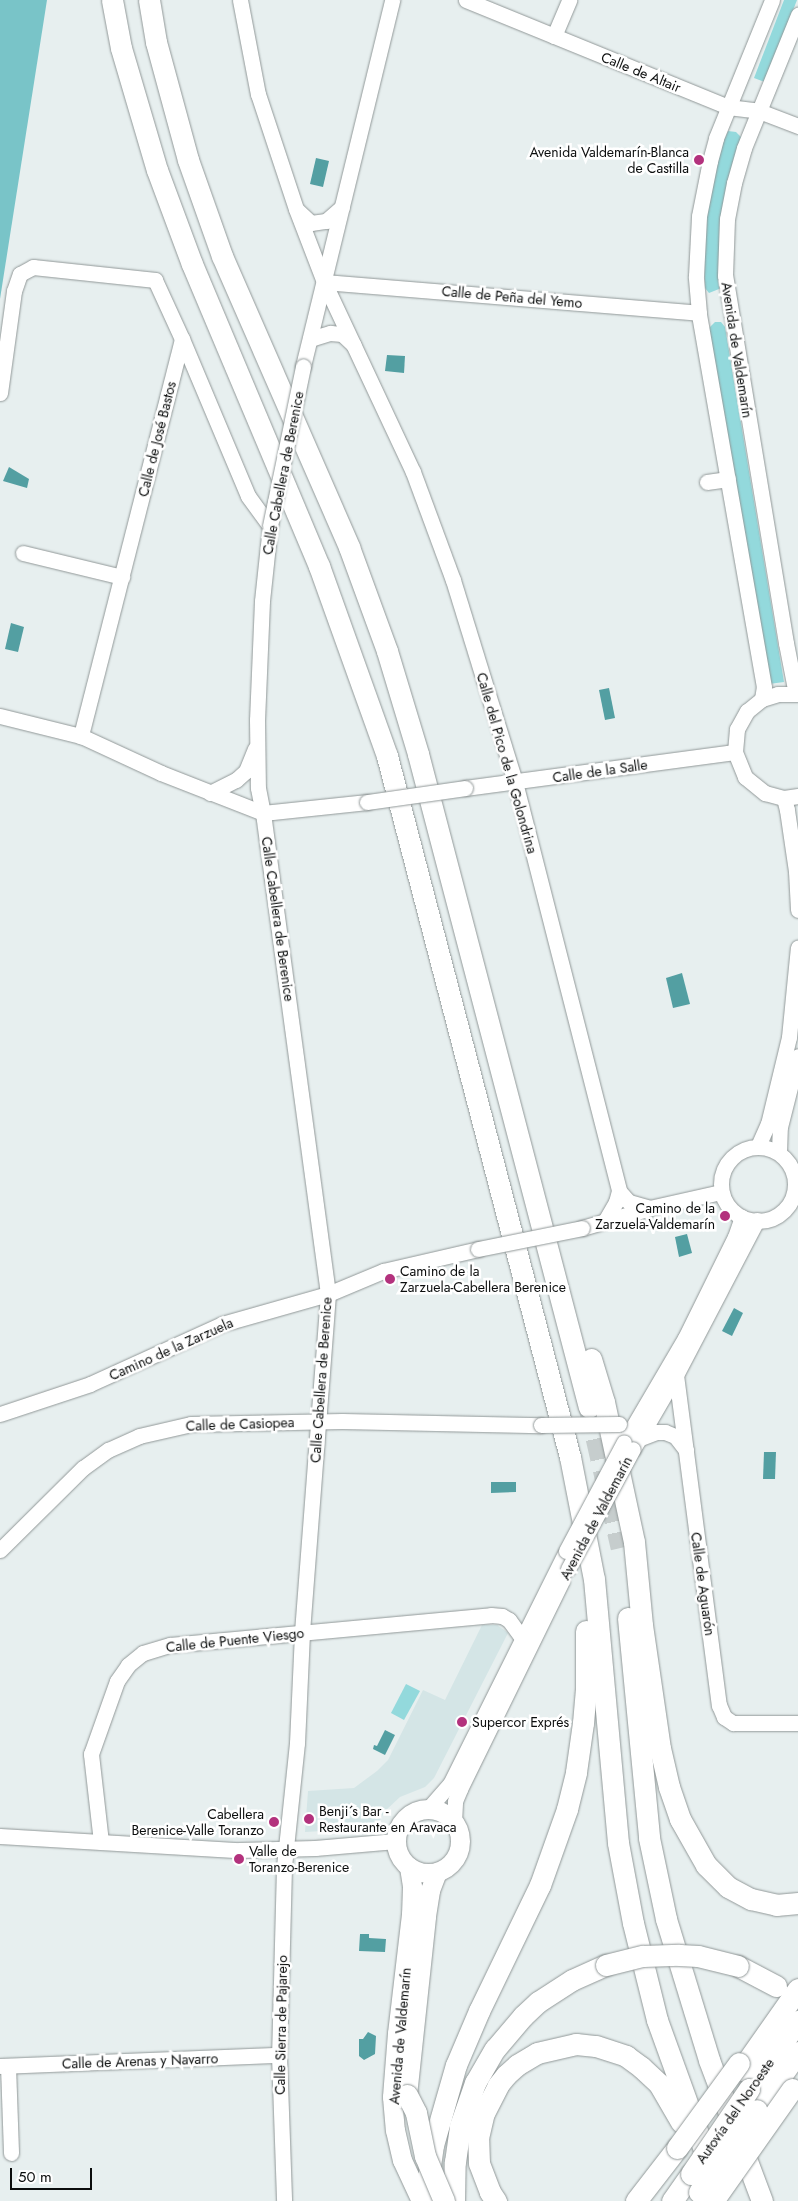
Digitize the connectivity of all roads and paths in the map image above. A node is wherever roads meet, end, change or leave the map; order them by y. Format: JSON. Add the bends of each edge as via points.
{"nodes":[{"id":1,"x":112,"y":0,"type":"edge"},
{"id":2,"x":149,"y":0,"type":"edge"},
{"id":3,"x":240,"y":0,"type":"edge"},
{"id":4,"x":392,"y":0,"type":"edge"},
{"id":5,"x":466,"y":0,"type":"edge"},
{"id":6,"x":569,"y":0,"type":"edge"},
{"id":7,"x":772,"y":0,"type":"edge"},
{"id":8,"x":798,"y":15,"type":"edge"},
{"id":9,"x":554,"y":36,"type":"junction"},
{"id":10,"x":728,"y":107,"type":"junction"},
{"id":11,"x":759,"y":111,"type":"junction"},
{"id":12,"x":798,"y":126,"type":"edge"},
{"id":13,"x":342,"y":207,"type":"junction"},
{"id":14,"x":296,"y":209,"type":"junction"},
{"id":15,"x":324,"y":282,"type":"junction"},
{"id":16,"x":700,"y":313,"type":"junction"},
{"id":17,"x":182,"y":339,"type":"junction"},
{"id":18,"x":310,"y":339,"type":"junction"},
{"id":19,"x":357,"y":347,"type":"junction"},
{"id":20,"x":0,"y":393,"type":"edge"},
{"id":21,"x":728,"y":479,"type":"junction"},
{"id":22,"x":707,"y":482,"type":"dead end"},
{"id":23,"x":270,"y":526,"type":"junction"},
{"id":24,"x":24,"y":553,"type":"dead end"},
{"id":25,"x":122,"y":577,"type":"junction"},
{"id":26,"x":797,"y":694,"type":"edge"},
{"id":27,"x":762,"y":699,"type":"junction"},
{"id":28,"x":0,"y":716,"type":"edge"},
{"id":29,"x":81,"y":736,"type":"junction"},
{"id":30,"x":257,"y":743,"type":"junction"},
{"id":31,"x":735,"y":752,"type":"junction"},
{"id":32,"x":515,"y":782,"type":"junction"},
{"id":33,"x":210,"y":793,"type":"junction"},
{"id":34,"x":791,"y":797,"type":"edge"},
{"id":35,"x":263,"y":813,"type":"junction"},
{"id":36,"x":798,"y":910,"type":"edge"},
{"id":37,"x":798,"y":947,"type":"edge"},
{"id":38,"x":486,"y":1013,"type":"junction"},
{"id":39,"x":798,"y":1056,"type":"edge"},
{"id":40,"x":758,"y":1146,"type":"junction"},
{"id":41,"x":779,"y":1152,"type":"junction"},
{"id":42,"x":797,"y":1174,"type":"edge"},
{"id":43,"x":619,"y":1192,"type":"junction"},
{"id":44,"x":721,"y":1192,"type":"junction"},
{"id":45,"x":650,"y":1208,"type":"junction"},
{"id":46,"x":750,"y":1219,"type":"junction"},
{"id":47,"x":605,"y":1221,"type":"junction"},
{"id":48,"x":328,"y":1294,"type":"junction"},
{"id":49,"x":676,"y":1376,"type":"junction"},
{"id":50,"x":589,"y":1407,"type":"tunnel mouth"},
{"id":51,"x":0,"y":1414,"type":"edge"},
{"id":52,"x":319,"y":1422,"type":"junction"},
{"id":53,"x":682,"y":1422,"type":"junction"},
{"id":54,"x":632,"y":1434,"type":"junction"},
{"id":55,"x":670,"y":1434,"type":"junction"},
{"id":56,"x":686,"y":1450,"type":"junction"},
{"id":57,"x":570,"y":1457,"type":"junction"},
{"id":58,"x":622,"y":1547,"type":"tunnel mouth"},
{"id":59,"x":0,"y":1550,"type":"edge"},
{"id":60,"x":566,"y":1562,"type":"junction"},
{"id":61,"x":302,"y":1633,"type":"junction"},
{"id":62,"x":522,"y":1638,"type":"junction"},
{"id":63,"x":798,"y":1723,"type":"edge"},
{"id":64,"x":428,"y":1809,"type":"junction"},
{"id":65,"x":454,"y":1822,"type":"junction"},
{"id":66,"x":0,"y":1836,"type":"edge"},
{"id":67,"x":396,"y":1841,"type":"junction"},
{"id":68,"x":101,"y":1842,"type":"junction"},
{"id":69,"x":286,"y":1849,"type":"junction"},
{"id":70,"x":409,"y":1867,"type":"junction"},
{"id":71,"x":436,"y":1872,"type":"junction"},
{"id":72,"x":798,"y":1904,"type":"edge"},
{"id":73,"x":776,"y":1986,"type":"dead end"},
{"id":74,"x":798,"y":1989,"type":"edge"},
{"id":75,"x":790,"y":2016,"type":"edge"},
{"id":76,"x":798,"y":2052,"type":"edge"},
{"id":77,"x":279,"y":2055,"type":"junction"},
{"id":78,"x":709,"y":2060,"type":"junction"},
{"id":79,"x":4,"y":2066,"type":"edge"},
{"id":80,"x":743,"y":2074,"type":"junction"},
{"id":81,"x":795,"y":2086,"type":"edge"},
{"id":82,"x":407,"y":2095,"type":"joint"},
{"id":83,"x":679,"y":2151,"type":"junction"},
{"id":84,"x":12,"y":2153,"type":"dead end"},
{"id":85,"x":702,"y":2194,"type":"edge"},
{"id":86,"x":284,"y":2201,"type":"edge"},
{"id":87,"x":423,"y":2201,"type":"edge"},
{"id":88,"x":444,"y":2201,"type":"edge"},
{"id":89,"x":454,"y":2201,"type":"edge"},
{"id":90,"x":496,"y":2201,"type":"edge"},
{"id":91,"x":636,"y":2201,"type":"edge"},
{"id":92,"x":647,"y":2201,"type":"edge"},
{"id":93,"x":672,"y":2201,"type":"edge"},
{"id":94,"x":723,"y":2201,"type":"edge"},
{"id":95,"x":728,"y":2201,"type":"edge"},
{"id":96,"x":762,"y":2201,"type":"edge"},
{"id":97,"x":774,"y":2201,"type":"edge"}],
"edges":[{"from":1,"to":57,"type":"highway","via":[[121,48],[157,170],[192,264],[319,566],[387,756]]},
{"from":2,"to":38,"type":"highway","via":[[156,42],[188,160],[222,256],[349,547],[387,651],[418,754]]},
{"from":3,"to":14,"type":"street","name":"Calle del Pico de la Golondrina","via":[[258,94]]},
{"from":4,"to":13,"type":"street","name":"Calle Cabellera de Berenice"},
{"from":5,"to":9,"type":"street","name":"Calle de Altair"},
{"from":6,"to":9,"type":"street"},
{"from":7,"to":10,"type":"street"},
{"from":8,"to":11,"type":"street","name":"Avenida de Valdemarín"},
{"from":9,"to":10,"type":"street","name":"Calle de Altair"},
{"from":10,"to":11,"type":"street","name":"Calle de Altair"},
{"from":10,"to":16,"type":"street","via":[[712,154],[698,216],[696,276]]},
{"from":11,"to":12,"type":"street","name":"Calle de Altair"},
{"from":11,"to":26,"type":"street","name":"Avenida de Valdemarín","via":[[734,183],[727,219],[724,276]]},
{"from":13,"to":14,"type":"street","via":[[326,221],[311,223]]},
{"from":13,"to":15,"type":"street","name":"Calle Cabellera de Berenice"},
{"from":14,"to":15,"type":"street","name":"Calle del Pico de la Golondrina"},
{"from":15,"to":16,"type":"street","name":"Calle de Peña del Yemo"},
{"from":15,"to":18,"type":"street","name":"Calle Cabellera de Berenice"},
{"from":15,"to":19,"type":"street","name":"Calle del Pico de la Golondrina"},
{"from":16,"to":21,"type":"street"},
{"from":17,"to":20,"type":"street","via":[[155,280],[33,267],[20,274],[14,291]]},
{"from":17,"to":23,"type":"street","via":[[248,496]]},
{"from":17,"to":25,"type":"street","name":"Calle de José Bastos"},
{"from":18,"to":19,"type":"street","via":[[330,333],[342,334]]},
{"from":18,"to":23,"type":"street","name":"Calle Cabellera de Berenice","bridge":true},
{"from":19,"to":32,"type":"street","name":"Calle del Pico de la Golondrina","via":[[413,472],[453,580]]},
{"from":21,"to":22,"type":"street"},
{"from":21,"to":27,"type":"street","via":[[764,687]]},
{"from":23,"to":30,"type":"street","name":"Calle Cabellera de Berenice","via":[[262,601]]},
{"from":24,"to":25,"type":"street"},
{"from":25,"to":29,"type":"street","name":"Calle de José Bastos"},
{"from":26,"to":27,"type":"street","via":[[778,694]]},
{"from":27,"to":31,"type":"street","via":[[747,711],[737,730]]},
{"from":28,"to":29,"type":"street"},
{"from":29,"to":33,"type":"street"},
{"from":30,"to":33,"type":"street","via":[[246,771]]},
{"from":30,"to":35,"type":"street","name":"Calle Cabellera de Berenice","via":[[258,788]]},
{"from":31,"to":32,"type":"street","name":"Calle de la Salle"},
{"from":31,"to":34,"type":"street","via":[[745,777],[765,793]]},
{"from":32,"to":35,"type":"street","name":"Calle de la Salle","bridge":true},
{"from":32,"to":43,"type":"street","name":"Calle del Pico de la Golondrina"},
{"from":33,"to":35,"type":"street"},
{"from":34,"to":36,"type":"street","via":[[788,810]]},
{"from":35,"to":48,"type":"street","name":"Calle Cabellera de Berenice"},
{"from":37,"to":40,"type":"street","via":[[789,1037],[768,1124]]},
{"from":38,"to":50,"type":"highway"},
{"from":38,"to":72,"type":"highway","via":[[604,1402],[634,1542],[660,1748],[680,1819],[706,1865],[728,1888],[776,1905]]},
{"from":39,"to":41,"type":"street","via":[[780,1128]]},
{"from":40,"to":41,"type":"street"},
{"from":40,"to":44,"type":"street","via":[[745,1149],[730,1160],[721,1179]]},
{"from":41,"to":42,"type":"street","via":[[790,1161]]},
{"from":42,"to":46,"type":"street","via":[[795,1194],[786,1210],[768,1220]]},
{"from":43,"to":45,"type":"street","via":[[629,1202]]},
{"from":43,"to":47,"type":"street"},
{"from":44,"to":45,"type":"street","name":"Camino de la Zarzuela"},
{"from":44,"to":46,"type":"street","via":[[731,1210]]},
{"from":45,"to":47,"type":"street","name":"Camino de la Zarzuela"},
{"from":46,"to":49,"type":"street","name":"Avenida de Valdemarín"},
{"from":46,"to":54,"type":"street","name":"Avenida de Valdemarín","via":[[735,1238]]},
{"from":47,"to":48,"type":"street","name":"Camino de la Zarzuela","bridge":true,"via":[[383,1271]]},
{"from":48,"to":51,"type":"street","name":"Camino de la Zarzuela","via":[[222,1324],[90,1384]]},
{"from":48,"to":52,"type":"street","name":"Calle Cabellera de Berenice"},
{"from":49,"to":53,"type":"street","name":"Calle de Aguarón"},
{"from":49,"to":54,"type":"street","name":"Avenida de Valdemarín"},
{"from":52,"to":54,"type":"street","name":"Calle de Casiopea","bridge":true,"via":[[542,1425]]},
{"from":52,"to":59,"type":"street","name":"Calle de Casiopea","via":[[191,1424],[139,1436],[108,1450],[83,1468]]},
{"from":52,"to":61,"type":"street","name":"Calle Cabellera de Berenice"},
{"from":53,"to":55,"type":"street","via":[[677,1431]]},
{"from":53,"to":56,"type":"street","name":"Calle de Aguarón"},
{"from":54,"to":55,"type":"street","name":"Calle de Casiopea"},
{"from":54,"to":60,"type":"street","name":"Avenida de Valdemarín","bridge":true},
{"from":55,"to":56,"type":"street"},
{"from":56,"to":63,"type":"street","name":"Calle de Aguarón","via":[[724,1717],[733,1723]]},
{"from":57,"to":87,"type":"highway","via":[[587,1642],[586,1691],[576,1772],[548,1867],[456,2065],[433,2145]]},
{"from":57,"to":94,"type":"highway","via":[[594,1579],[618,1843],[633,1923],[657,2020]]},
{"from":58,"to":78,"type":"highway","via":[[649,1838],[666,1919]]},
{"from":60,"to":62,"type":"street","name":"Avenida de Valdemarín"},
{"from":60,"to":65,"type":"street","name":"Avenida de Valdemarín","via":[[460,1788],[455,1801]]},
{"from":61,"to":62,"type":"street","name":"Calle de Puente Viesgo","via":[[491,1615],[509,1620]]},
{"from":61,"to":68,"type":"street","name":"Calle de Puente Viesgo","via":[[170,1645],[143,1652],[128,1665],[117,1681],[91,1754]]},
{"from":61,"to":69,"type":"street","name":"Calle Cabellera de Berenice","via":[[297,1743]]},
{"from":62,"to":64,"type":"street","name":"Avenida de Valdemarín","via":[[450,1784]]},
{"from":64,"to":65,"type":"main road","via":[[442,1813]]},
{"from":64,"to":67,"type":"main road","via":[[406,1818]]},
{"from":65,"to":71,"type":"main road","via":[[459,1833],[458,1852],[452,1862]]},
{"from":66,"to":68,"type":"street"},
{"from":67,"to":69,"type":"street"},
{"from":67,"to":70,"type":"main road","via":[[398,1853]]},
{"from":68,"to":69,"type":"street","via":[[239,1850]]},
{"from":69,"to":77,"type":"street","name":"Calle Sierra de Pajarejo"},
{"from":70,"to":71,"type":"main road","via":[[422,1873]]},
{"from":70,"to":87,"type":"main road","name":"Avenida de Valdemarín","via":[[411,1914],[392,2097],[402,2160]]},
{"from":71,"to":82,"type":"main road","name":"Avenida de Valdemarín","via":[[426,1916]]},
{"from":73,"to":89,"type":"highway","bridge":true,"via":[[738,1966],[698,1956],[643,1956],[606,1965],[572,1980],[538,2002],[494,2049],[475,2083],[456,2145]]},
{"from":74,"to":75,"type":"highway","name":"Autovía del Noroeste"},
{"from":75,"to":80,"type":"highway","name":"Autovía del Noroeste"},
{"from":76,"to":85,"type":"highway","bridge":true},
{"from":77,"to":79,"type":"street","name":"Calle de Arenas y Navarro"},
{"from":77,"to":86,"type":"street","name":"Calle Sierra de Pajarejo"},
{"from":78,"to":96,"type":"highway"},
{"from":78,"to":97,"type":"highway"},
{"from":79,"to":84,"type":"street"},
{"from":80,"to":83,"type":"highway","bridge":true},
{"from":80,"to":85,"type":"highway","name":"Autovía del Noroeste","bridge":true},
{"from":81,"to":85,"type":"highway","name":"Autovía del Noroeste","bridge":true},
{"from":81,"to":95,"type":"highway","bridge":true},
{"from":82,"to":88,"type":"highway","bridge":true,"via":[[416,2113],[425,2156]]},
{"from":83,"to":91,"type":"highway"},
{"from":83,"to":92,"type":"highway"},
{"from":85,"to":90,"type":"highway","via":[[680,2120],[659,2084],[626,2056],[605,2048],[576,2044],[538,2053],[517,2065],[498,2085],[490,2100],[481,2124],[478,2150],[483,2176]]},
{"from":85,"to":93,"type":"highway","name":"Autovía del Noroeste"}]}
